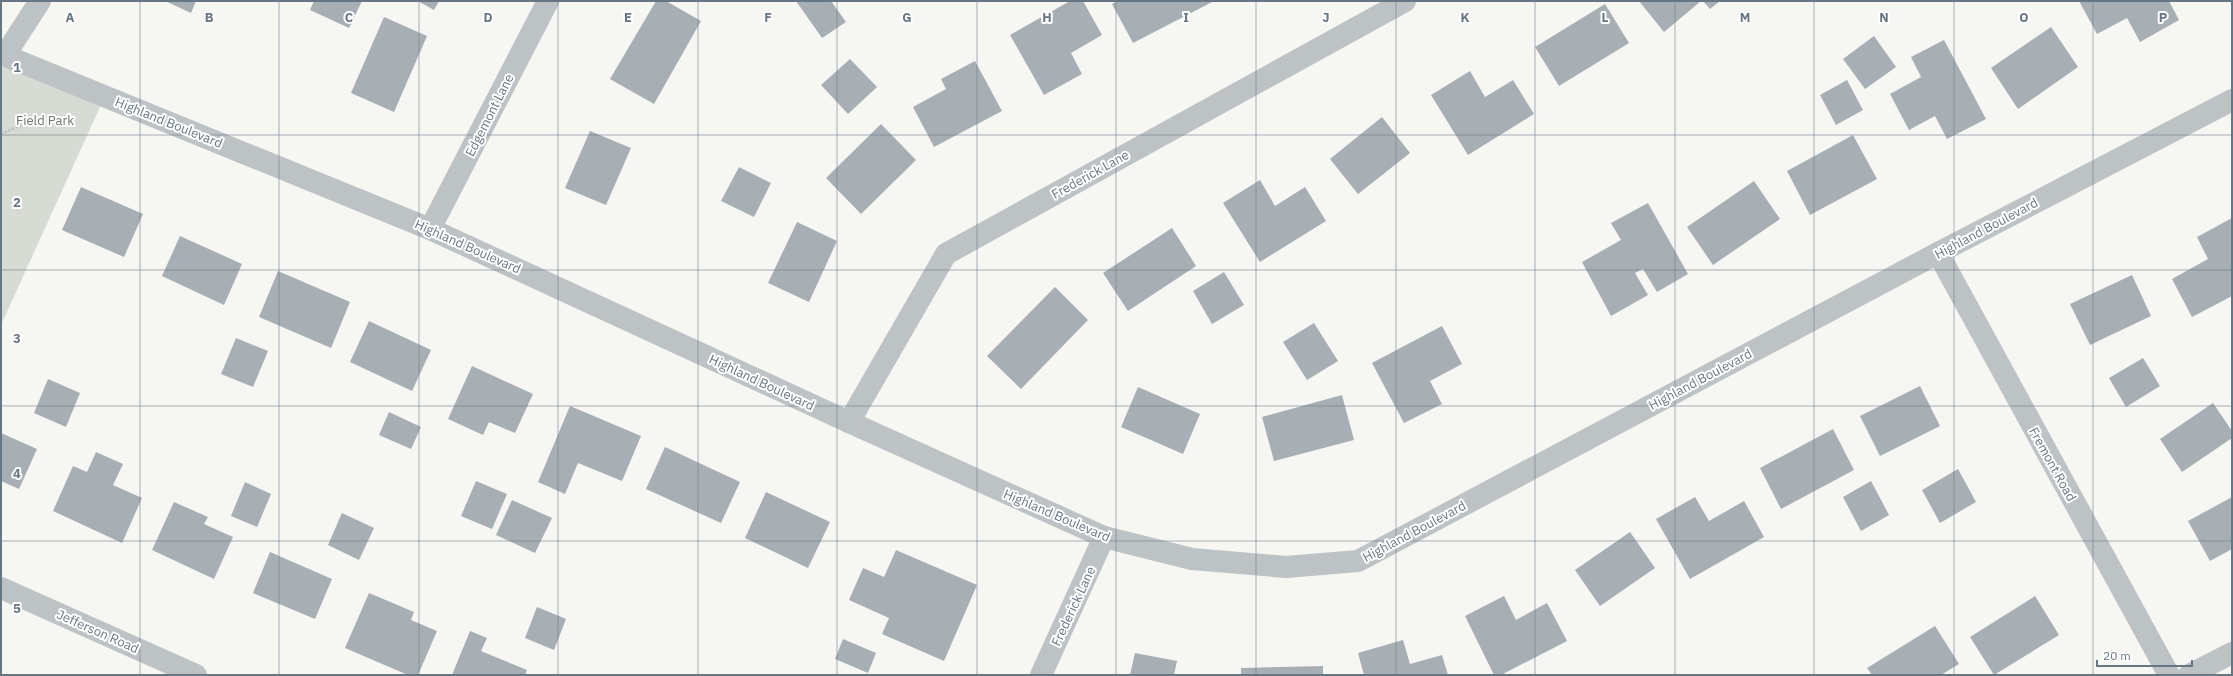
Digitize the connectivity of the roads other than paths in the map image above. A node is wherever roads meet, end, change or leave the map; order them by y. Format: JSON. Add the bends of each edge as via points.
{"nodes":[{"id":1,"x":40,"y":1,"type":"edge"},
{"id":2,"x":548,"y":1,"type":"edge"},
{"id":3,"x":1405,"y":1,"type":"edge"},
{"id":4,"x":3,"y":55,"type":"edge"},
{"id":5,"x":2232,"y":100,"type":"edge"},
{"id":6,"x":430,"y":228,"type":"junction"},
{"id":7,"x":1938,"y":253,"type":"junction"},
{"id":8,"x":849,"y":422,"type":"junction"},
{"id":9,"x":1104,"y":537,"type":"junction"},
{"id":10,"x":1,"y":588,"type":"edge"},
{"id":11,"x":2232,"y":653,"type":"edge"},
{"id":12,"x":196,"y":675,"type":"edge"},
{"id":13,"x":1041,"y":675,"type":"edge"},
{"id":14,"x":2169,"y":675,"type":"edge"},
{"id":15,"x":2189,"y":675,"type":"edge"}],
"edges":[{"from":1,"to":4,"type":"street"},
{"from":2,"to":6,"type":"street","name":"Edgemont Lane"},
{"from":3,"to":8,"type":"street","name":"Frederick Lane","via":[[946,254]]},
{"from":4,"to":6,"type":"street","name":"Highland Boulevard"},
{"from":5,"to":7,"type":"street","name":"Highland Boulevard"},
{"from":6,"to":8,"type":"street","name":"Highland Boulevard"},
{"from":7,"to":9,"type":"street","name":"Highland Boulevard","via":[[1358,561],[1286,567],[1192,559]]},
{"from":7,"to":14,"type":"street","name":"Fremont Road"},
{"from":8,"to":9,"type":"street","name":"Highland Boulevard"},
{"from":9,"to":13,"type":"street","name":"Frederick Lane"},
{"from":10,"to":12,"type":"street","name":"Jefferson Road"},
{"from":11,"to":15,"type":"street"}]}
